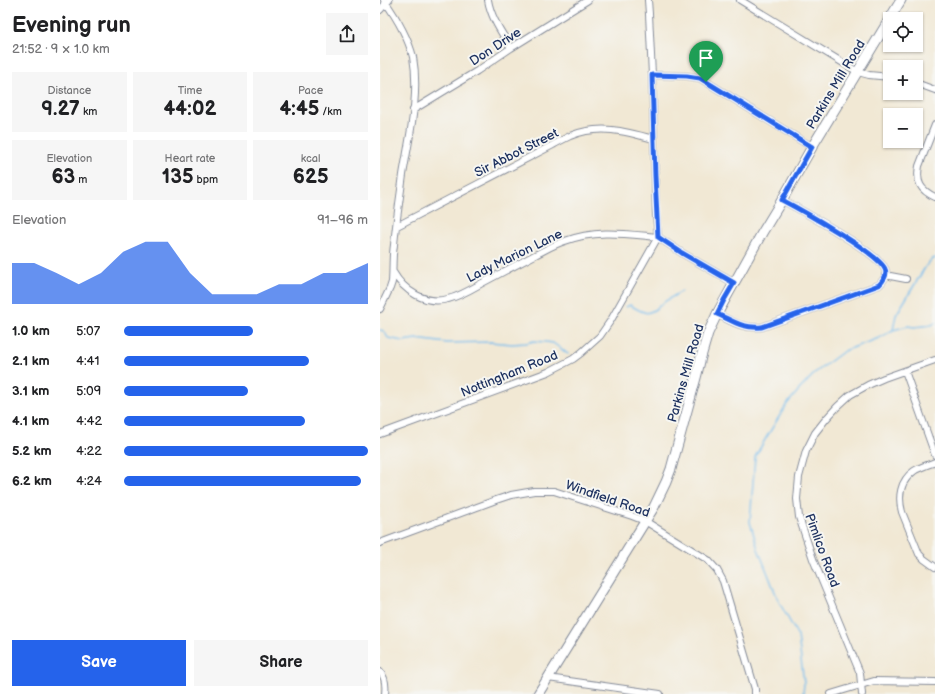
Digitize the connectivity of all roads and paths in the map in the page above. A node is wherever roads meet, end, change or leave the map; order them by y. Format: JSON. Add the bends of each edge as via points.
{"nodes":[{"id":1,"x":488,"y":0,"type":"edge"},
{"id":2,"x":588,"y":0,"type":"edge"},
{"id":3,"x":648,"y":0,"type":"edge"},
{"id":4,"x":740,"y":0,"type":"edge"},
{"id":5,"x":901,"y":0,"type":"edge"},
{"id":6,"x":386,"y":1,"type":"edge"},
{"id":7,"x":380,"y":10,"type":"edge"},
{"id":8,"x":511,"y":48,"type":"junction"},
{"id":9,"x":858,"y":72,"type":"junction"},
{"id":10,"x":652,"y":75,"type":"junction"},
{"id":11,"x":883,"y":76,"type":"edge"},
{"id":12,"x":923,"y":85,"type":"edge"},
{"id":13,"x":935,"y":90,"type":"edge"},
{"id":14,"x":414,"y":110,"type":"junction"},
{"id":15,"x":935,"y":125,"type":"edge"},
{"id":16,"x":654,"y":139,"type":"junction"},
{"id":17,"x":812,"y":147,"type":"junction"},
{"id":18,"x":935,"y":197,"type":"edge"},
{"id":19,"x":782,"y":200,"type":"junction"},
{"id":20,"x":397,"y":226,"type":"junction"},
{"id":21,"x":658,"y":237,"type":"junction"},
{"id":22,"x":393,"y":272,"type":"junction"},
{"id":23,"x":886,"y":275,"type":"junction"},
{"id":24,"x":906,"y":279,"type":"dead end"},
{"id":25,"x":734,"y":283,"type":"junction"},
{"id":26,"x":380,"y":309,"type":"edge"},
{"id":27,"x":717,"y":314,"type":"junction"},
{"id":28,"x":935,"y":360,"type":"edge"},
{"id":29,"x":905,"y":371,"type":"junction"},
{"id":30,"x":380,"y":434,"type":"edge"},
{"id":31,"x":935,"y":455,"type":"edge"},
{"id":32,"x":935,"y":462,"type":"edge"},
{"id":33,"x":645,"y":521,"type":"junction"},
{"id":34,"x":380,"y":543,"type":"edge"},
{"id":35,"x":935,"y":567,"type":"edge"},
{"id":36,"x":380,"y":672,"type":"edge"},
{"id":37,"x":548,"y":678,"type":"junction"},
{"id":38,"x":935,"y":682,"type":"edge"},
{"id":39,"x":862,"y":684,"type":"junction"},
{"id":40,"x":385,"y":694,"type":"edge"},
{"id":41,"x":538,"y":694,"type":"edge"},
{"id":42,"x":660,"y":694,"type":"edge"},
{"id":43,"x":755,"y":694,"type":"edge"},
{"id":44,"x":831,"y":694,"type":"edge"},
{"id":45,"x":862,"y":694,"type":"edge"}],
"edges":[{"from":1,"to":8,"type":"street","via":[[494,20]]},
{"from":2,"to":8,"type":"street","name":"Don Drive"},
{"from":3,"to":10,"type":"street"},
{"from":4,"to":9,"type":"street"},
{"from":5,"to":9,"type":"street","name":"Parkins Mill Road"},
{"from":6,"to":7,"type":"street"},
{"from":6,"to":14,"type":"street","via":[[404,33],[413,57]]},
{"from":8,"to":14,"type":"street","name":"Don Drive"},
{"from":9,"to":11,"type":"street"},
{"from":9,"to":17,"type":"street","name":"Parkins Mill Road"},
{"from":10,"to":16,"type":"street"},
{"from":10,"to":17,"type":"street","via":[[700,78]]},
{"from":12,"to":13,"type":"street"},
{"from":14,"to":20,"type":"street"},
{"from":15,"to":18,"type":"street","via":[[918,166],[918,173],[922,189]]},
{"from":16,"to":20,"type":"street","name":"Sir Abbot Street","via":[[609,129],[578,134]]},
{"from":16,"to":21,"type":"street"},
{"from":17,"to":19,"type":"street","name":"Parkins Mill Road"},
{"from":19,"to":23,"type":"street","via":[[862,248],[880,262]]},
{"from":19,"to":25,"type":"street","name":"Parkins Mill Road"},
{"from":20,"to":22,"type":"street"},
{"from":21,"to":22,"type":"street","name":"Lady Marion Lane","via":[[610,233],[590,234],[571,239],[448,299],[433,300],[419,297],[403,286]]},
{"from":21,"to":25,"type":"street"},
{"from":21,"to":30,"type":"street","name":"Nottingham Road","via":[[600,336],[573,359],[548,372]]},
{"from":22,"to":26,"type":"street","via":[[390,288]]},
{"from":23,"to":24,"type":"street"},
{"from":23,"to":27,"type":"street","via":[[879,285],[762,327],[744,326]]},
{"from":25,"to":27,"type":"street","name":"Parkins Mill Road"},
{"from":27,"to":33,"type":"street","name":"Parkins Mill Road","via":[[708,332],[671,469]]},
{"from":28,"to":29,"type":"street","name":"Pimlico Road"},
{"from":29,"to":31,"type":"street"},
{"from":29,"to":39,"type":"street","name":"Pimlico Road","via":[[868,385],[850,395],[837,407],[815,433],[806,451],[799,478],[799,517],[813,559],[860,673]]},
{"from":32,"to":35,"type":"street","via":[[909,476],[904,482],[899,498],[919,554]]},
{"from":33,"to":34,"type":"street","name":"Windfield Road","via":[[554,491],[534,491],[496,500]]},
{"from":33,"to":37,"type":"street","name":"Parkins Mill Road"},
{"from":33,"to":43,"type":"street","name":"Windfield Road","via":[[708,560],[720,575]]},
{"from":36,"to":40,"type":"street","via":[[385,680]]},
{"from":37,"to":41,"type":"street","name":"Parkins Mill Road"},
{"from":37,"to":42,"type":"street"},
{"from":38,"to":39,"type":"street","via":[[874,681]]},
{"from":39,"to":44,"type":"street"},
{"from":39,"to":45,"type":"street","name":"Pimlico Road"}]}
